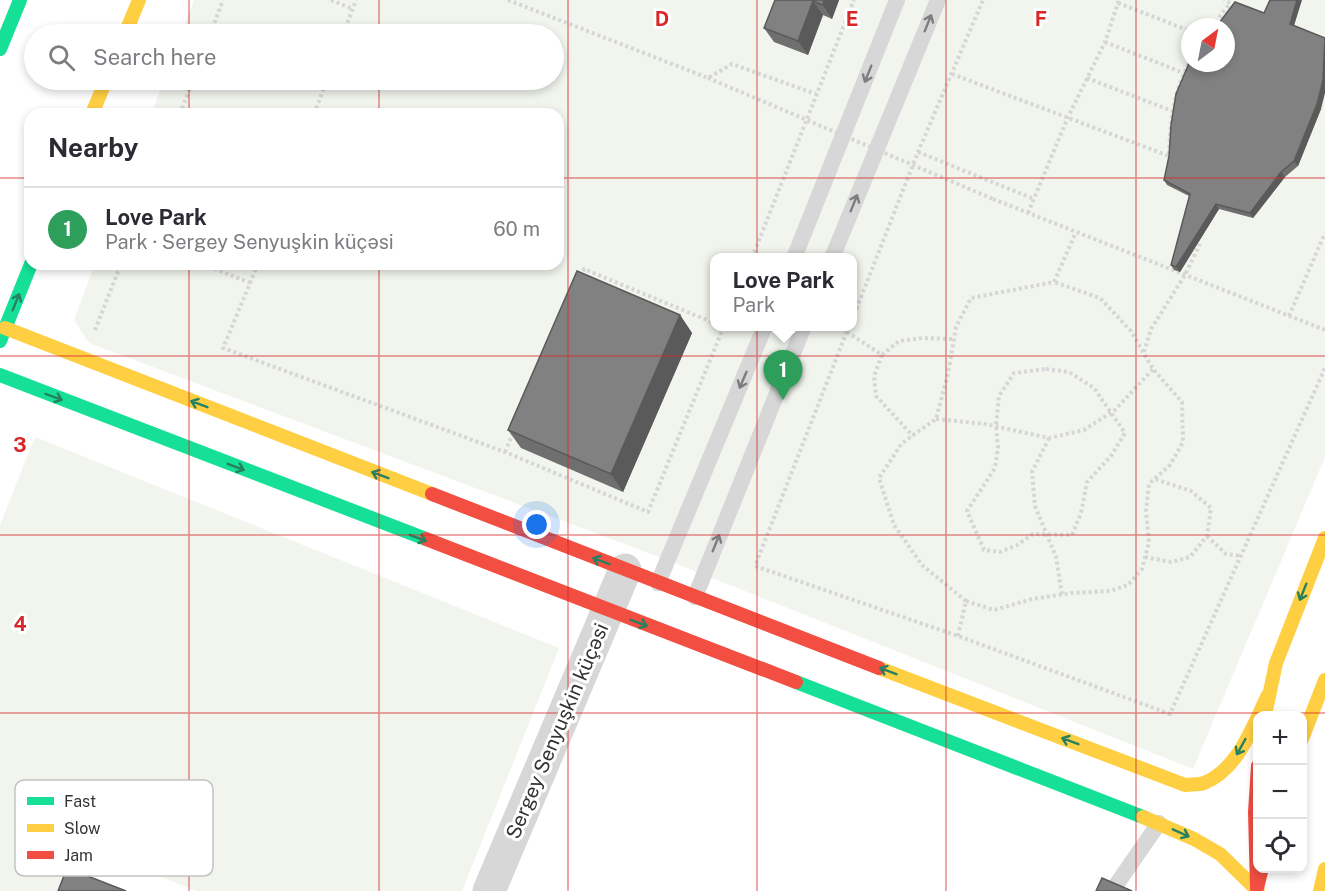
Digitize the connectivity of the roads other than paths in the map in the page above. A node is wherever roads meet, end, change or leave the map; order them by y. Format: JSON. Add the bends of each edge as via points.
{"nodes":[{"id":1,"x":20,"y":0,"type":"edge"},
{"id":2,"x":139,"y":0,"type":"edge"},
{"id":3,"x":897,"y":0,"type":"edge"},
{"id":4,"x":938,"y":0,"type":"edge"},
{"id":5,"x":129,"y":24,"type":"edge"},
{"id":6,"x":0,"y":49,"type":"edge"},
{"id":7,"x":102,"y":90,"type":"edge"},
{"id":8,"x":94,"y":108,"type":"edge"},
{"id":9,"x":796,"y":253,"type":"edge"},
{"id":10,"x":834,"y":253,"type":"edge"},
{"id":11,"x":29,"y":270,"type":"edge"},
{"id":12,"x":763,"y":331,"type":"edge"},
{"id":13,"x":802,"y":331,"type":"edge"},
{"id":14,"x":3,"y":334,"type":"edge"},
{"id":15,"x":0,"y":375,"type":"edge"},
{"id":16,"x":1325,"y":538,"type":"edge"},
{"id":17,"x":626,"y":570,"type":"junction"},
{"id":18,"x":658,"y":583,"type":"junction"},
{"id":19,"x":695,"y":597,"type":"junction"},
{"id":20,"x":608,"y":611,"type":"junction"},
{"id":21,"x":1325,"y":680,"type":"edge"},
{"id":22,"x":1268,"y":695,"type":"junction"},
{"id":23,"x":1265,"y":711,"type":"edge"},
{"id":24,"x":1307,"y":726,"type":"edge"},
{"id":25,"x":1255,"y":819,"type":"edge"},
{"id":26,"x":1159,"y":823,"type":"junction"},
{"id":27,"x":1325,"y":869,"type":"edge"},
{"id":28,"x":1261,"y":873,"type":"edge"},
{"id":29,"x":1257,"y":890,"type":"edge"},
{"id":30,"x":489,"y":891,"type":"edge"},
{"id":31,"x":1112,"y":891,"type":"edge"},
{"id":32,"x":1320,"y":891,"type":"edge"}],
"edges":[{"from":1,"to":6,"type":"main road"},
{"from":2,"to":5,"type":"main road"},
{"from":3,"to":9,"type":"lane","one_way":true},
{"from":10,"to":4,"type":"lane","one_way":true},
{"from":7,"to":8,"type":"main road"},
{"from":14,"to":11,"type":"main road","one_way":true},
{"from":12,"to":18,"type":"lane","one_way":true},
{"from":19,"to":13,"type":"lane","one_way":true},
{"from":17,"to":14,"type":"main road","one_way":true},
{"from":15,"to":20,"type":"main road","one_way":true},
{"from":16,"to":22,"type":"main road","one_way":true,"via":[[1284,639]]},
{"from":17,"to":18,"type":"main road"},
{"from":17,"to":20,"type":"street","name":"Sergey Senyuşkin küçəsi"},
{"from":18,"to":19,"type":"main road"},
{"from":22,"to":19,"type":"main road","one_way":true,"via":[[1237,754],[1223,772],[1203,783],[1185,785]]},
{"from":20,"to":26,"type":"main road","one_way":true},
{"from":20,"to":30,"type":"street","name":"Sergey Senyuşkin küçəsi"},
{"from":21,"to":24,"type":"main road"},
{"from":22,"to":23,"type":"main road"},
{"from":25,"to":29,"type":"main road"},
{"from":26,"to":29,"type":"main road","one_way":true,"via":[[1220,855]]},
{"from":26,"to":31,"type":"lane"},
{"from":27,"to":32,"type":"main road"},
{"from":28,"to":29,"type":"main road"}]}
